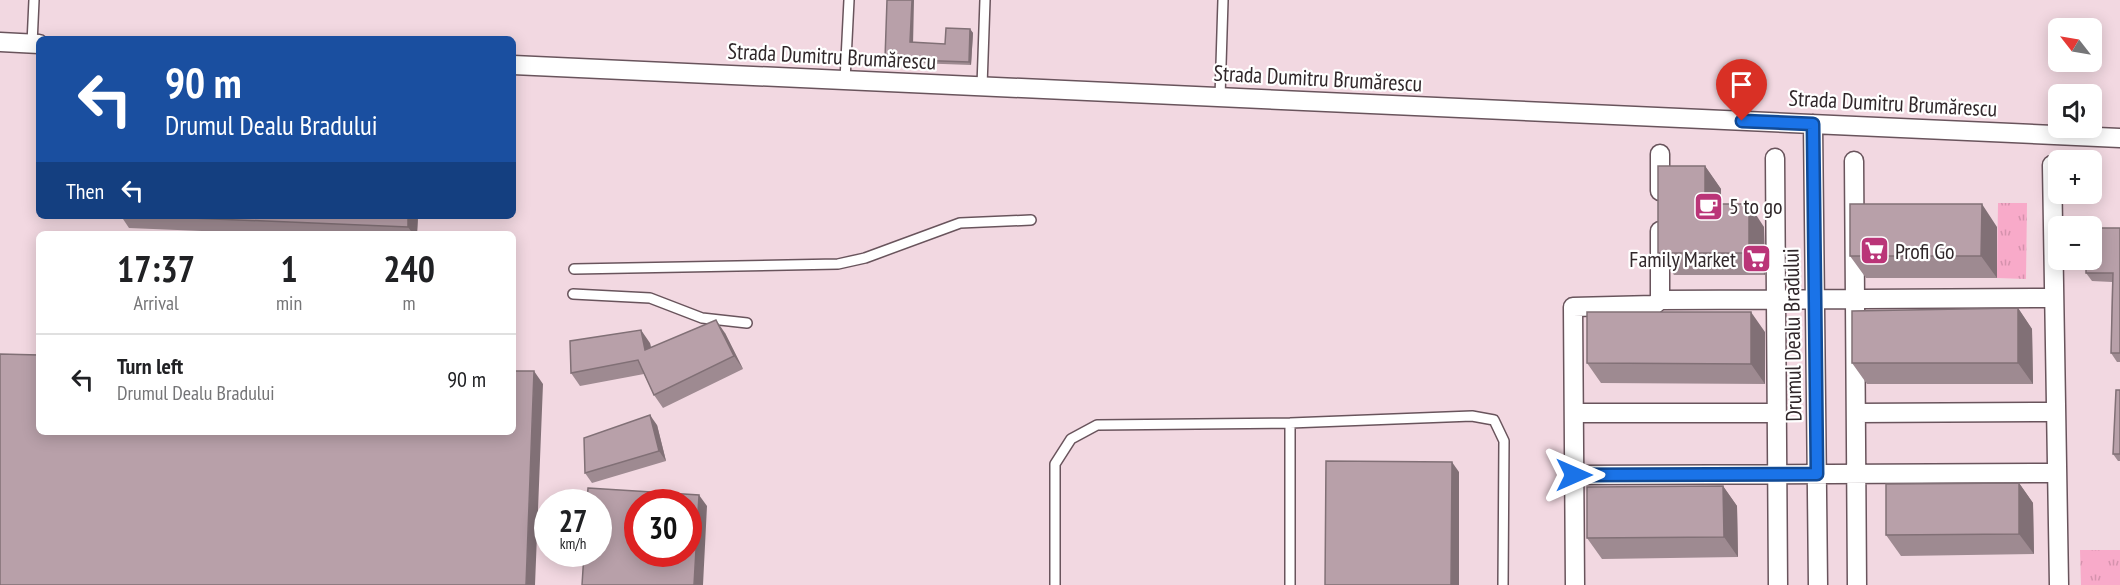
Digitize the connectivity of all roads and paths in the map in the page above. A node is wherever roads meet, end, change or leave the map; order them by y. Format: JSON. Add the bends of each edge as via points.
{"nodes":[{"id":1,"x":34,"y":0,"type":"edge"},
{"id":2,"x":849,"y":0,"type":"edge"},
{"id":3,"x":985,"y":0,"type":"edge"},
{"id":4,"x":1223,"y":0,"type":"edge"},
{"id":5,"x":0,"y":42,"type":"edge"},
{"id":6,"x":35,"y":44,"type":"edge"},
{"id":7,"x":516,"y":65,"type":"edge"},
{"id":8,"x":845,"y":80,"type":"junction"},
{"id":9,"x":982,"y":86,"type":"junction"},
{"id":10,"x":1220,"y":97,"type":"junction"},
{"id":11,"x":1813,"y":124,"type":"junction"},
{"id":12,"x":2120,"y":138,"type":"edge"},
{"id":13,"x":1660,"y":154,"type":"dead end"},
{"id":14,"x":1775,"y":158,"type":"dead end"},
{"id":15,"x":1854,"y":161,"type":"dead end"},
{"id":16,"x":2053,"y":204,"type":"edge"},
{"id":17,"x":1031,"y":220,"type":"dead end"},
{"id":18,"x":574,"y":269,"type":"dead end"},
{"id":19,"x":573,"y":294,"type":"dead end"},
{"id":20,"x":2054,"y":298,"type":"junction"},
{"id":21,"x":1775,"y":299,"type":"junction"},
{"id":22,"x":1816,"y":299,"type":"junction"},
{"id":23,"x":1855,"y":299,"type":"junction"},
{"id":24,"x":1660,"y":300,"type":"junction"},
{"id":25,"x":747,"y":322,"type":"dead end"},
{"id":26,"x":2056,"y":412,"type":"junction"},
{"id":27,"x":1574,"y":413,"type":"junction"},
{"id":28,"x":1776,"y":413,"type":"junction"},
{"id":29,"x":1856,"y":413,"type":"junction"},
{"id":30,"x":1290,"y":423,"type":"junction"},
{"id":31,"x":2057,"y":473,"type":"junction"},
{"id":32,"x":1776,"y":474,"type":"junction"},
{"id":33,"x":1817,"y":474,"type":"junction"},
{"id":34,"x":1856,"y":474,"type":"junction"},
{"id":35,"x":1574,"y":475,"type":"junction"},
{"id":36,"x":1055,"y":585,"type":"edge"},
{"id":37,"x":1290,"y":585,"type":"edge"},
{"id":38,"x":1503,"y":585,"type":"edge"},
{"id":39,"x":1575,"y":585,"type":"edge"},
{"id":40,"x":1778,"y":585,"type":"edge"},
{"id":41,"x":1818,"y":585,"type":"edge"},
{"id":42,"x":1857,"y":585,"type":"edge"},
{"id":43,"x":2058,"y":585,"type":"edge"}],
"edges":[{"from":1,"to":6,"type":"lane"},
{"from":2,"to":8,"type":"lane"},
{"from":3,"to":9,"type":"lane"},
{"from":4,"to":10,"type":"lane"},
{"from":5,"to":6,"type":"street"},
{"from":7,"to":8,"type":"street","name":"Strada Dumitru Brumărescu"},
{"from":8,"to":9,"type":"street","name":"Strada Dumitru Brumărescu"},
{"from":9,"to":10,"type":"street","name":"Strada Dumitru Brumărescu"},
{"from":10,"to":11,"type":"street","name":"Strada Dumitru Brumărescu"},
{"from":11,"to":12,"type":"street","name":"Strada Dumitru Brumărescu"},
{"from":11,"to":22,"type":"street","name":"Drumul Dealu Bradului"},
{"from":13,"to":24,"type":"street"},
{"from":14,"to":21,"type":"street","name":"Drumul Dealu Bradului"},
{"from":15,"to":23,"type":"street"},
{"from":16,"to":20,"type":"street"},
{"from":17,"to":18,"type":"lane","via":[[960,223],[838,264]]},
{"from":19,"to":25,"type":"lane","via":[[650,298],[702,318]]},
{"from":20,"to":23,"type":"street"},
{"from":20,"to":26,"type":"street"},
{"from":21,"to":22,"type":"street"},
{"from":21,"to":24,"type":"street"},
{"from":21,"to":28,"type":"street","name":"Drumul Dealu Bradului"},
{"from":22,"to":23,"type":"street"},
{"from":22,"to":33,"type":"street","name":"Drumul Dealu Bradului"},
{"from":23,"to":29,"type":"street"},
{"from":24,"to":27,"type":"street","via":[[1654,305],[1573,307]]},
{"from":26,"to":29,"type":"street"},
{"from":26,"to":31,"type":"street"},
{"from":27,"to":28,"type":"street"},
{"from":27,"to":35,"type":"street"},
{"from":28,"to":32,"type":"street","name":"Drumul Dealu Bradului"},
{"from":29,"to":34,"type":"street"},
{"from":30,"to":36,"type":"lane","via":[[1097,425],[1071,439],[1055,464]]},
{"from":30,"to":37,"type":"lane"},
{"from":30,"to":38,"type":"lane","via":[[1472,416],[1494,420],[1504,441]]},
{"from":31,"to":34,"type":"street"},
{"from":31,"to":43,"type":"street"},
{"from":32,"to":33,"type":"street"},
{"from":32,"to":35,"type":"street"},
{"from":32,"to":40,"type":"street","name":"Drumul Dealu Bradului"},
{"from":33,"to":34,"type":"street"},
{"from":33,"to":41,"type":"street","name":"Drumul Dealu Bradului"},
{"from":34,"to":42,"type":"street"},
{"from":35,"to":39,"type":"street"}]}
